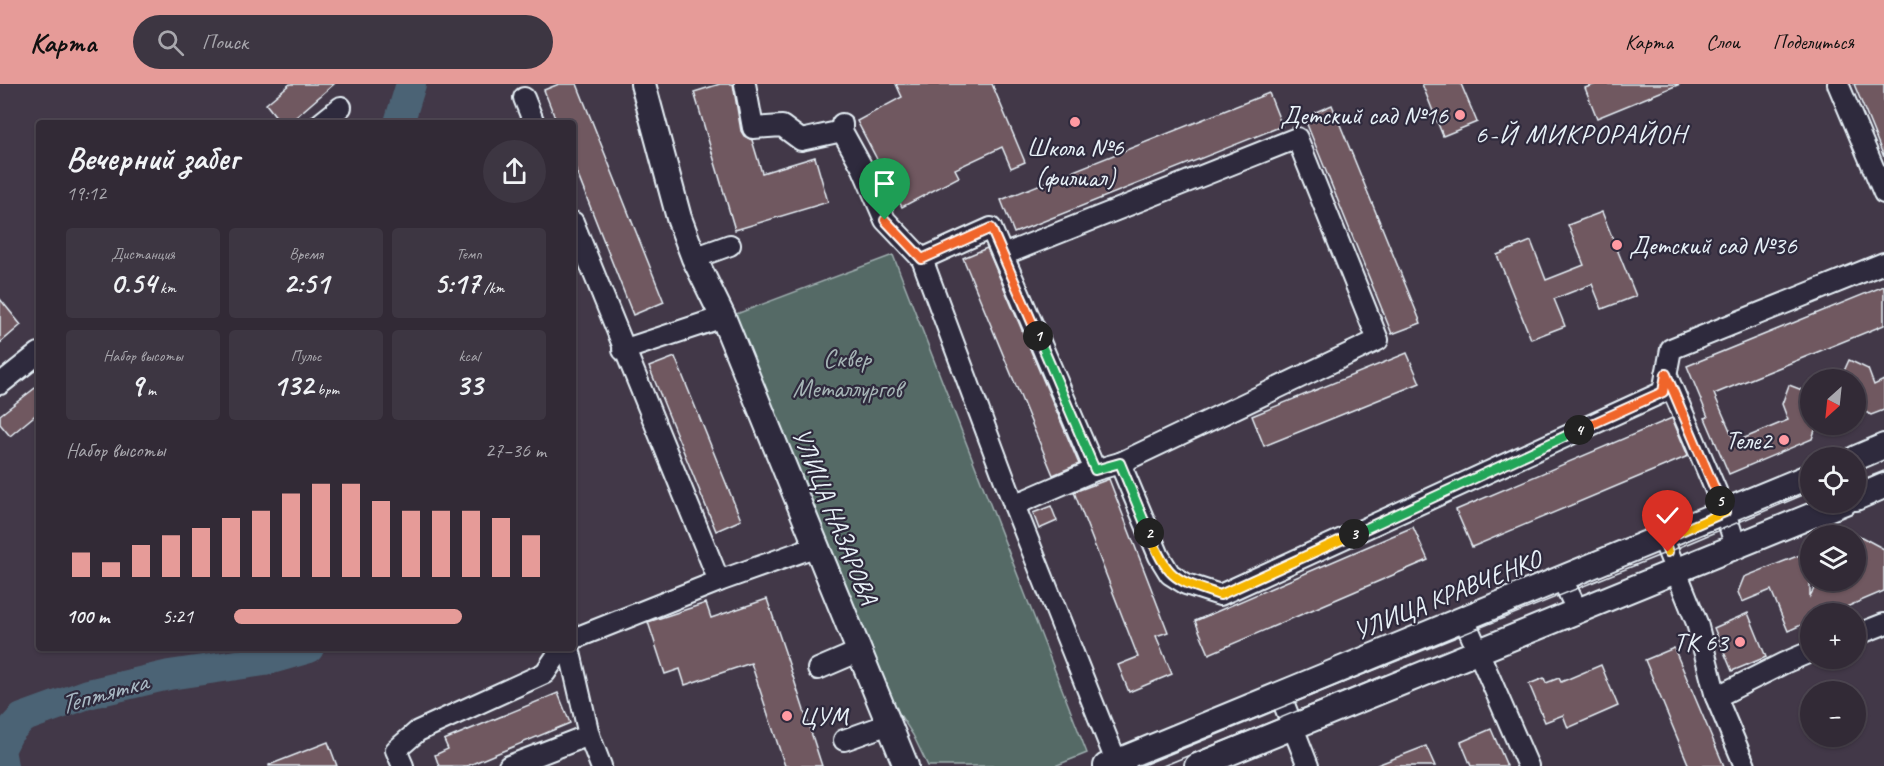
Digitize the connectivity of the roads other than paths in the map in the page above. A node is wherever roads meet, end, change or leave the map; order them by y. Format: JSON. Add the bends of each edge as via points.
{"nodes":[{"id":1,"x":643,"y":84,"type":"edge"},
{"id":2,"x":745,"y":84,"type":"edge"},
{"id":3,"x":1838,"y":84,"type":"edge"},
{"id":4,"x":524,"y":98,"type":"dead end"},
{"id":5,"x":341,"y":106,"type":"dead end"},
{"id":6,"x":325,"y":120,"type":"edge"},
{"id":7,"x":533,"y":120,"type":"edge"},
{"id":8,"x":1884,"y":193,"type":"edge"},
{"id":9,"x":576,"y":230,"type":"edge"},
{"id":10,"x":730,"y":245,"type":"dead end"},
{"id":11,"x":1003,"y":255,"type":"junction"},
{"id":12,"x":694,"y":258,"type":"junction"},
{"id":13,"x":922,"y":259,"type":"junction"},
{"id":14,"x":1884,"y":263,"type":"edge"},
{"id":15,"x":723,"y":317,"type":"junction"},
{"id":16,"x":623,"y":350,"type":"junction"},
{"id":17,"x":36,"y":355,"type":"edge"},
{"id":18,"x":1666,"y":374,"type":"junction"},
{"id":19,"x":2,"y":380,"type":"edge"},
{"id":20,"x":1884,"y":446,"type":"edge"},
{"id":21,"x":1866,"y":454,"type":"edge"},
{"id":22,"x":1120,"y":463,"type":"junction"},
{"id":23,"x":1095,"y":470,"type":"junction"},
{"id":24,"x":1800,"y":480,"type":"edge"},
{"id":25,"x":1884,"y":486,"type":"edge"},
{"id":26,"x":1866,"y":494,"type":"edge"},
{"id":27,"x":1014,"y":505,"type":"junction"},
{"id":28,"x":1725,"y":512,"type":"junction"},
{"id":29,"x":1818,"y":513,"type":"edge"},
{"id":30,"x":1663,"y":539,"type":"junction"},
{"id":31,"x":817,"y":546,"type":"junction"},
{"id":32,"x":1736,"y":547,"type":"junction"},
{"id":33,"x":1676,"y":573,"type":"junction"},
{"id":34,"x":1562,"y":579,"type":"junction"},
{"id":35,"x":719,"y":581,"type":"junction"},
{"id":36,"x":1578,"y":612,"type":"junction"},
{"id":37,"x":1464,"y":619,"type":"junction"},
{"id":38,"x":1884,"y":624,"type":"edge"},
{"id":39,"x":1866,"y":631,"type":"edge"},
{"id":40,"x":576,"y":638,"type":"edge"},
{"id":41,"x":560,"y":651,"type":"edge"},
{"id":42,"x":570,"y":651,"type":"edge"},
{"id":43,"x":860,"y":651,"type":"junction"},
{"id":44,"x":1479,"y":652,"type":"junction"},
{"id":45,"x":1800,"y":656,"type":"edge"},
{"id":46,"x":818,"y":669,"type":"dead end"},
{"id":47,"x":1280,"y":694,"type":"junction"},
{"id":48,"x":1716,"y":697,"type":"junction"},
{"id":49,"x":889,"y":724,"type":"junction"},
{"id":50,"x":1294,"y":728,"type":"junction"},
{"id":51,"x":589,"y":735,"type":"junction"},
{"id":52,"x":844,"y":740,"type":"dead end"},
{"id":53,"x":1113,"y":765,"type":"edge"},
{"id":54,"x":404,"y":766,"type":"edge"},
{"id":55,"x":508,"y":766,"type":"edge"},
{"id":56,"x":601,"y":766,"type":"edge"},
{"id":57,"x":906,"y":766,"type":"edge"},
{"id":58,"x":1197,"y":766,"type":"edge"},
{"id":59,"x":1308,"y":766,"type":"edge"},
{"id":60,"x":1528,"y":766,"type":"edge"},
{"id":61,"x":1745,"y":766,"type":"edge"}],
"edges":[{"from":1,"to":12,"type":"main road","name":"УЛИЦА НАЗАРОВА","via":[[679,218]]},
{"from":2,"to":13,"type":"street","via":[[753,128],[782,126],[801,140],[842,128],[885,220]]},
{"from":3,"to":8,"type":"street"},
{"from":4,"to":7,"type":"street"},
{"from":5,"to":6,"type":"street"},
{"from":9,"to":16,"type":"street"},
{"from":10,"to":12,"type":"street"},
{"from":11,"to":13,"type":"street","via":[[991,228]]},
{"from":11,"to":22,"type":"street","via":[[1296,138],[1378,340]]},
{"from":11,"to":23,"type":"street"},
{"from":12,"to":15,"type":"main road","name":"УЛИЦА НАЗАРОВА"},
{"from":13,"to":27,"type":"street"},
{"from":14,"to":18,"type":"street","via":[[1671,349]]},
{"from":15,"to":16,"type":"street"},
{"from":15,"to":31,"type":"main road","name":"УЛИЦА НАЗАРОВА"},
{"from":16,"to":35,"type":"street"},
{"from":17,"to":19,"type":"street"},
{"from":18,"to":22,"type":"street","via":[[1663,392],[1220,595],[1186,584],[1170,574]]},
{"from":18,"to":28,"type":"street"},
{"from":20,"to":21,"type":"main road"},
{"from":22,"to":23,"type":"street"},
{"from":23,"to":27,"type":"street"},
{"from":24,"to":28,"type":"main road","name":"УЛИЦА КРАВЧЕНКО"},
{"from":25,"to":26,"type":"main road"},
{"from":27,"to":53,"type":"street"},
{"from":28,"to":30,"type":"main road","name":"УЛИЦА КРАВЧЕНКО"},
{"from":28,"to":32,"type":"street"},
{"from":29,"to":32,"type":"main road"},
{"from":30,"to":33,"type":"street"},
{"from":30,"to":34,"type":"main road","name":"УЛИЦА КРАВЧЕНКО"},
{"from":31,"to":35,"type":"street"},
{"from":31,"to":43,"type":"main road","name":"УЛИЦА НАЗАРОВА"},
{"from":32,"to":33,"type":"main road"},
{"from":33,"to":36,"type":"main road"},
{"from":33,"to":48,"type":"street","via":[[1697,623]]},
{"from":34,"to":36,"type":"street"},
{"from":34,"to":37,"type":"main road","name":"УЛИЦА КРАВЧЕНКО"},
{"from":35,"to":40,"type":"street"},
{"from":36,"to":44,"type":"main road"},
{"from":37,"to":44,"type":"street"},
{"from":37,"to":47,"type":"main road","name":"УЛИЦА КРАВЧЕНКО"},
{"from":38,"to":39,"type":"street"},
{"from":41,"to":54,"type":"street","via":[[545,673],[418,730],[396,750]]},
{"from":42,"to":51,"type":"street"},
{"from":43,"to":46,"type":"street"},
{"from":43,"to":49,"type":"main road","name":"УЛИЦА НАЗАРОВА"},
{"from":44,"to":50,"type":"main road"},
{"from":44,"to":60,"type":"street"},
{"from":45,"to":48,"type":"street"},
{"from":47,"to":50,"type":"street"},
{"from":47,"to":53,"type":"main road","name":"УЛИЦА КРАВЧЕНКО"},
{"from":48,"to":61,"type":"street"},
{"from":49,"to":52,"type":"street"},
{"from":49,"to":57,"type":"main road","name":"УЛИЦА НАЗАРОВА"},
{"from":50,"to":58,"type":"main road"},
{"from":50,"to":59,"type":"street"},
{"from":51,"to":55,"type":"street"},
{"from":51,"to":56,"type":"street"}]}
